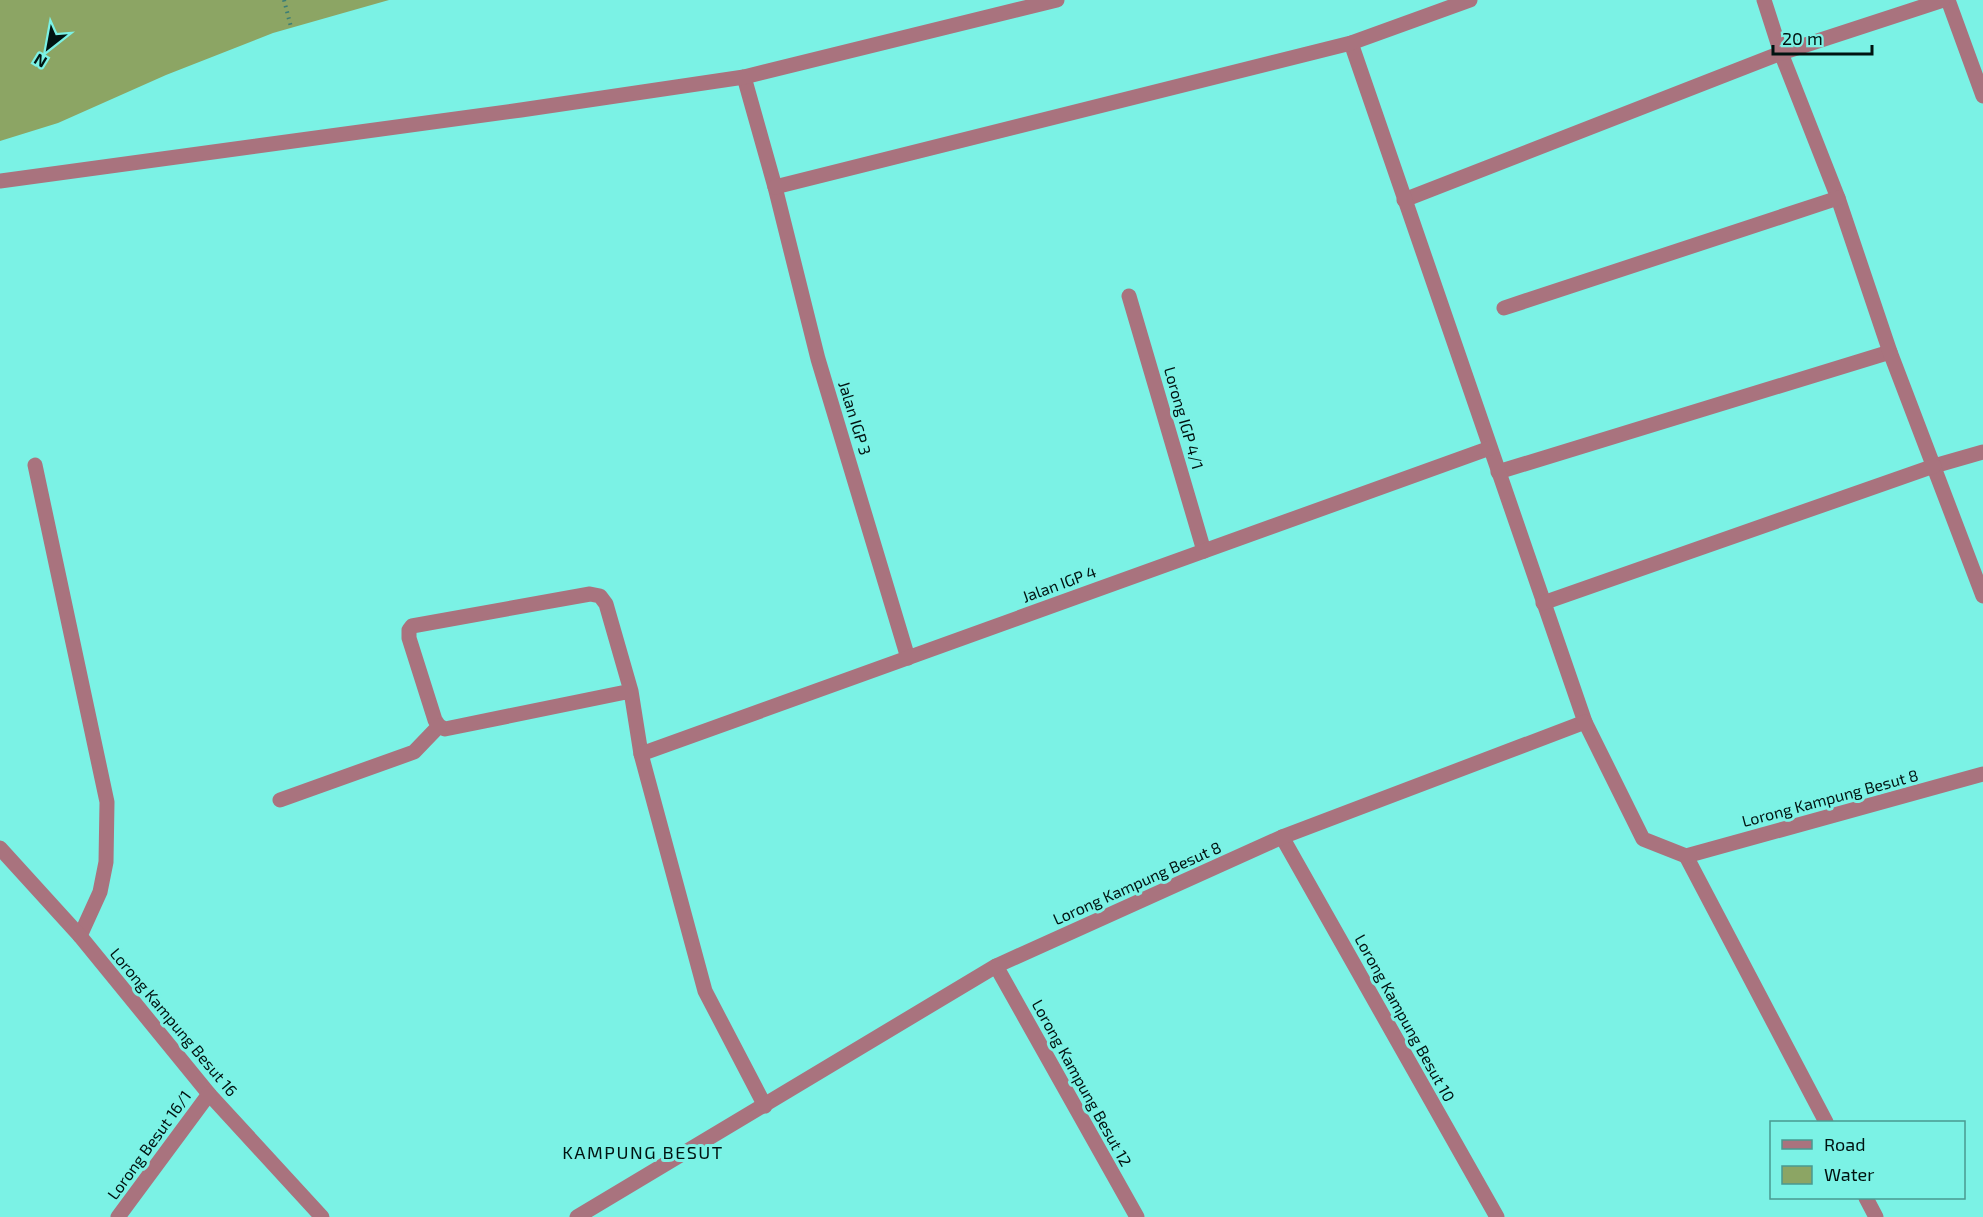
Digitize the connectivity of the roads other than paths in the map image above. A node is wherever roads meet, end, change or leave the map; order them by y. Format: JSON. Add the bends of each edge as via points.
{"nodes":[{"id":1,"x":1057,"y":0,"type":"edge"},
{"id":2,"x":1470,"y":0,"type":"edge"},
{"id":3,"x":1764,"y":0,"type":"edge"},
{"id":4,"x":1943,"y":0,"type":"edge"},
{"id":5,"x":1948,"y":0,"type":"edge"},
{"id":6,"x":1351,"y":44,"type":"junction"},
{"id":7,"x":1781,"y":53,"type":"junction"},
{"id":8,"x":744,"y":77,"type":"junction"},
{"id":9,"x":1983,"y":96,"type":"edge"},
{"id":10,"x":0,"y":181,"type":"edge"},
{"id":11,"x":775,"y":187,"type":"junction"},
{"id":12,"x":1838,"y":198,"type":"junction"},
{"id":13,"x":1404,"y":200,"type":"junction"},
{"id":14,"x":1129,"y":296,"type":"dead end"},
{"id":15,"x":1504,"y":308,"type":"dead end"},
{"id":16,"x":1890,"y":352,"type":"junction"},
{"id":17,"x":1490,"y":448,"type":"junction"},
{"id":18,"x":1983,"y":452,"type":"edge"},
{"id":19,"x":35,"y":465,"type":"dead end"},
{"id":20,"x":1934,"y":466,"type":"junction"},
{"id":21,"x":1498,"y":472,"type":"junction"},
{"id":22,"x":1204,"y":551,"type":"junction"},
{"id":23,"x":1983,"y":596,"type":"edge"},
{"id":24,"x":1543,"y":603,"type":"junction"},
{"id":25,"x":908,"y":658,"type":"junction"},
{"id":26,"x":631,"y":691,"type":"junction"},
{"id":27,"x":1585,"y":722,"type":"junction"},
{"id":28,"x":440,"y":726,"type":"junction"},
{"id":29,"x":641,"y":754,"type":"junction"},
{"id":30,"x":1983,"y":774,"type":"edge"},
{"id":31,"x":280,"y":800,"type":"dead end"},
{"id":32,"x":1282,"y":837,"type":"junction"},
{"id":33,"x":1686,"y":856,"type":"junction"},
{"id":34,"x":2,"y":858,"type":"edge"},
{"id":35,"x":80,"y":936,"type":"junction"},
{"id":36,"x":996,"y":966,"type":"junction"},
{"id":37,"x":209,"y":1094,"type":"junction"},
{"id":38,"x":765,"y":1106,"type":"junction"},
{"id":39,"x":1825,"y":1121,"type":"edge"},
{"id":40,"x":1867,"y":1199,"type":"edge"},
{"id":41,"x":118,"y":1217,"type":"edge"},
{"id":42,"x":322,"y":1217,"type":"edge"},
{"id":43,"x":577,"y":1217,"type":"edge"},
{"id":44,"x":1137,"y":1217,"type":"edge"},
{"id":45,"x":1497,"y":1217,"type":"edge"},
{"id":46,"x":1876,"y":1217,"type":"edge"}],
"edges":[{"from":1,"to":8,"type":"street"},
{"from":2,"to":6,"type":"street"},
{"from":3,"to":7,"type":"street"},
{"from":4,"to":7,"type":"street"},
{"from":5,"to":9,"type":"street"},
{"from":6,"to":11,"type":"street"},
{"from":6,"to":13,"type":"street"},
{"from":7,"to":12,"type":"street"},
{"from":7,"to":13,"type":"street"},
{"from":8,"to":10,"type":"street"},
{"from":8,"to":11,"type":"street","name":"Jalan IGP 3"},
{"from":11,"to":25,"type":"street","name":"Jalan IGP 3","via":[[818,359]]},
{"from":12,"to":15,"type":"street"},
{"from":12,"to":16,"type":"street"},
{"from":13,"to":17,"type":"street"},
{"from":14,"to":22,"type":"street","name":"Lorong IGP 4/1"},
{"from":16,"to":20,"type":"street"},
{"from":16,"to":21,"type":"street"},
{"from":17,"to":21,"type":"street"},
{"from":17,"to":22,"type":"street","name":"Jalan IGP 4"},
{"from":18,"to":20,"type":"street"},
{"from":19,"to":35,"type":"street","via":[[107,802],[106,862],[100,892]]},
{"from":20,"to":23,"type":"street"},
{"from":20,"to":24,"type":"street"},
{"from":21,"to":24,"type":"street"},
{"from":22,"to":25,"type":"street","name":"Jalan IGP 4"},
{"from":24,"to":27,"type":"street"},
{"from":25,"to":29,"type":"street","name":"Jalan IGP 4"},
{"from":26,"to":28,"type":"street","via":[[445,729]]},
{"from":26,"to":28,"type":"street","via":[[606,604],[600,596],[590,594],[412,626],[409,638]]},
{"from":26,"to":29,"type":"street"},
{"from":27,"to":32,"type":"street","name":"Lorong Kampung Besut 8"},
{"from":27,"to":33,"type":"street","via":[[1643,839]]},
{"from":28,"to":31,"type":"street","via":[[414,752]]},
{"from":29,"to":38,"type":"street","via":[[705,991]]},
{"from":30,"to":33,"type":"street","name":"Lorong Kampung Besut 8"},
{"from":32,"to":36,"type":"street","name":"Lorong Kampung Besut 8"},
{"from":32,"to":45,"type":"street","name":"Lorong Kampung Besut 10"},
{"from":33,"to":39,"type":"street"},
{"from":34,"to":35,"type":"street","name":"Lorong Kampung Besut 16"},
{"from":35,"to":37,"type":"street","name":"Lorong Kampung Besut 16"},
{"from":36,"to":38,"type":"street","name":"Lorong Kampung Besut 8"},
{"from":36,"to":44,"type":"street","name":"Lorong Kampung Besut 12"},
{"from":37,"to":41,"type":"street","name":"Lorong Besut 16/1"},
{"from":37,"to":42,"type":"street","name":"Lorong Kampung Besut 16"},
{"from":38,"to":43,"type":"street","name":"Lorong Kampung Besut 8"},
{"from":40,"to":46,"type":"street"}]}
